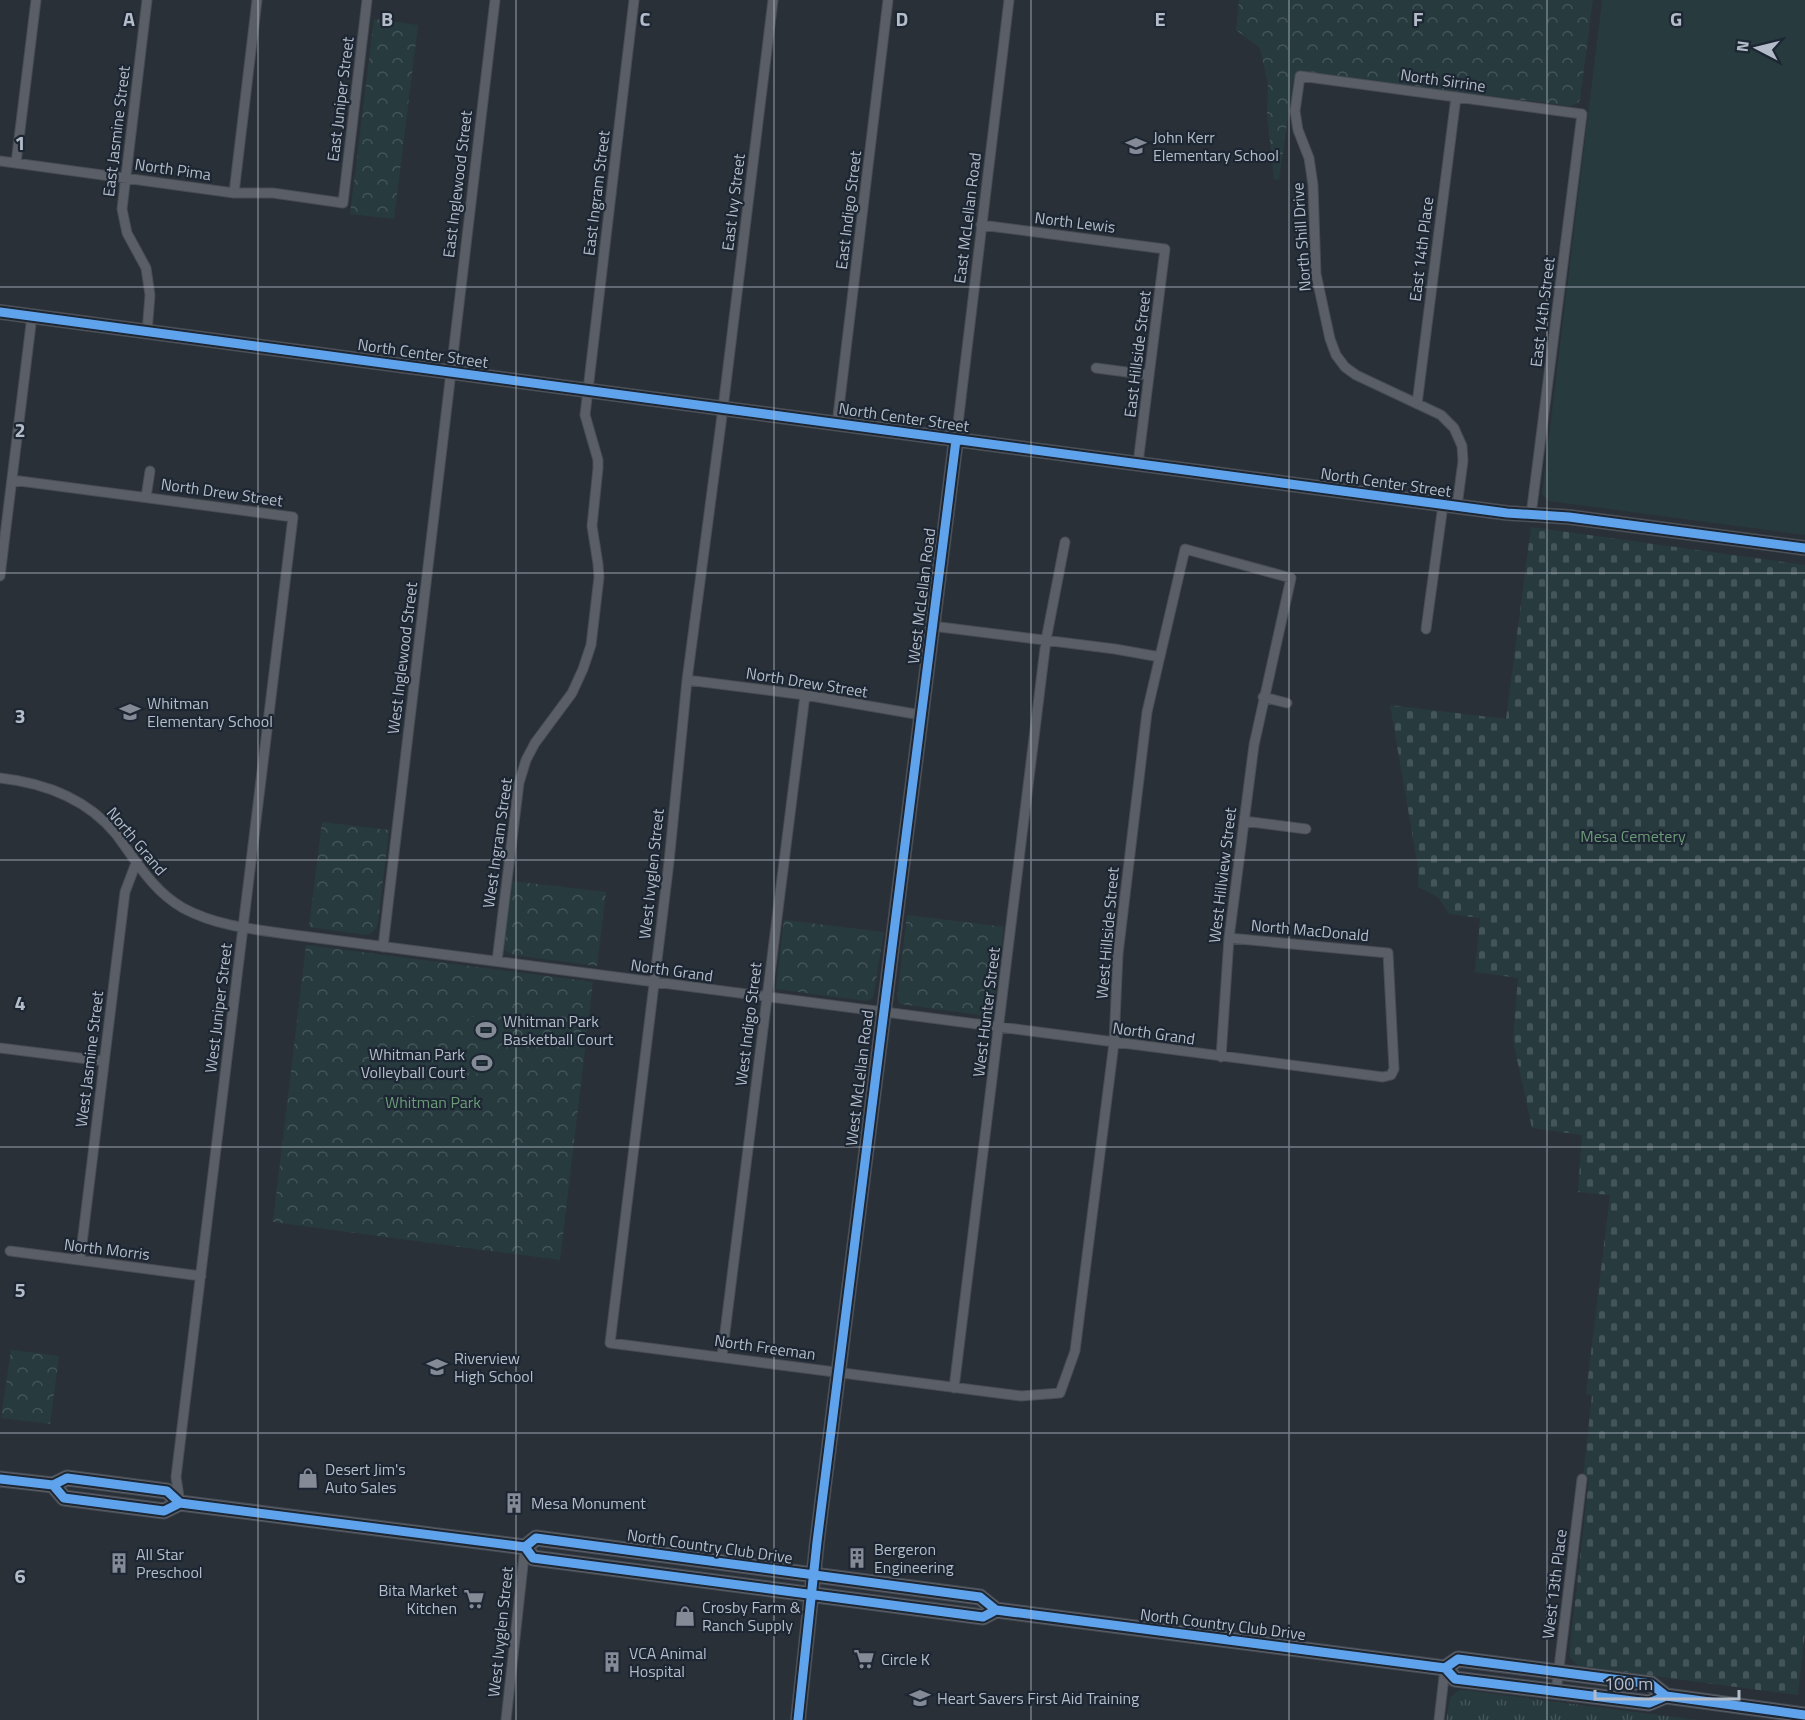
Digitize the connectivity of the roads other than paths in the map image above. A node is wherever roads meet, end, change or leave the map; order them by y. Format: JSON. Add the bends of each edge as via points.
{"nodes":[{"id":1,"x":36,"y":0,"type":"edge"},
{"id":2,"x":147,"y":0,"type":"edge"},
{"id":3,"x":257,"y":0,"type":"edge"},
{"id":4,"x":367,"y":0,"type":"edge"},
{"id":5,"x":495,"y":0,"type":"edge"},
{"id":6,"x":634,"y":0,"type":"edge"},
{"id":7,"x":773,"y":0,"type":"edge"},
{"id":8,"x":888,"y":0,"type":"edge"},
{"id":9,"x":1009,"y":0,"type":"edge"},
{"id":10,"x":1300,"y":76,"type":"joint"},
{"id":11,"x":1456,"y":98,"type":"junction"},
{"id":12,"x":1582,"y":114,"type":"joint"},
{"id":13,"x":0,"y":161,"type":"edge"},
{"id":14,"x":16,"y":163,"type":"junction"},
{"id":15,"x":126,"y":178,"type":"junction"},
{"id":16,"x":234,"y":193,"type":"junction"},
{"id":17,"x":342,"y":202,"type":"joint"},
{"id":18,"x":981,"y":225,"type":"junction"},
{"id":19,"x":1165,"y":249,"type":"joint"},
{"id":20,"x":0,"y":312,"type":"edge"},
{"id":21,"x":32,"y":316,"type":"junction"},
{"id":22,"x":147,"y":332,"type":"junction"},
{"id":23,"x":1096,"y":368,"type":"dead end"},
{"id":24,"x":450,"y":372,"type":"junction"},
{"id":25,"x":1149,"y":375,"type":"junction"},
{"id":26,"x":588,"y":390,"type":"junction"},
{"id":27,"x":1417,"y":404,"type":"junction"},
{"id":28,"x":723,"y":408,"type":"junction"},
{"id":29,"x":837,"y":424,"type":"junction"},
{"id":30,"x":956,"y":440,"type":"junction"},
{"id":31,"x":1138,"y":463,"type":"junction"},
{"id":32,"x":150,"y":471,"type":"dead end"},
{"id":33,"x":12,"y":480,"type":"junction"},
{"id":34,"x":146,"y":497,"type":"junction"},
{"id":35,"x":1450,"y":506,"type":"junction"},
{"id":36,"x":1531,"y":515,"type":"junction"},
{"id":37,"x":293,"y":517,"type":"joint"},
{"id":38,"x":1065,"y":542,"type":"dead end"},
{"id":39,"x":1805,"y":548,"type":"edge"},
{"id":40,"x":0,"y":576,"type":"edge"},
{"id":41,"x":1291,"y":578,"type":"joint"},
{"id":42,"x":932,"y":626,"type":"junction"},
{"id":43,"x":1426,"y":629,"type":"dead end"},
{"id":44,"x":1046,"y":640,"type":"junction"},
{"id":45,"x":1160,"y":657,"type":"junction"},
{"id":46,"x":687,"y":680,"type":"junction"},
{"id":47,"x":804,"y":695,"type":"junction"},
{"id":48,"x":1263,"y":698,"type":"junction"},
{"id":49,"x":1287,"y":703,"type":"dead end"},
{"id":50,"x":921,"y":715,"type":"junction"},
{"id":51,"x":0,"y":777,"type":"edge"},
{"id":52,"x":1244,"y":821,"type":"junction"},
{"id":53,"x":1306,"y":829,"type":"dead end"},
{"id":54,"x":136,"y":863,"type":"junction"},
{"id":55,"x":243,"y":928,"type":"junction"},
{"id":56,"x":1229,"y":938,"type":"junction"},
{"id":57,"x":383,"y":946,"type":"junction"},
{"id":58,"x":497,"y":962,"type":"junction"},
{"id":59,"x":654,"y":982,"type":"junction"},
{"id":60,"x":767,"y":998,"type":"junction"},
{"id":61,"x":882,"y":1013,"type":"junction"},
{"id":62,"x":1000,"y":1028,"type":"junction"},
{"id":63,"x":1114,"y":1042,"type":"junction"},
{"id":64,"x":0,"y":1048,"type":"edge"},
{"id":65,"x":1221,"y":1057,"type":"junction"},
{"id":66,"x":104,"y":1061,"type":"junction"},
{"id":67,"x":1391,"y":1075,"type":"joint"},
{"id":68,"x":9,"y":1251,"type":"dead end"},
{"id":69,"x":80,"y":1260,"type":"junction"},
{"id":70,"x":201,"y":1276,"type":"junction"},
{"id":71,"x":610,"y":1343,"type":"joint"},
{"id":72,"x":722,"y":1356,"type":"junction"},
{"id":73,"x":838,"y":1372,"type":"junction"},
{"id":74,"x":954,"y":1388,"type":"junction"},
{"id":75,"x":1060,"y":1392,"type":"joint"},
{"id":76,"x":0,"y":1479,"type":"edge"},
{"id":77,"x":1582,"y":1479,"type":"dead end"},
{"id":78,"x":180,"y":1503,"type":"junction"},
{"id":79,"x":525,"y":1547,"type":"junction"},
{"id":80,"x":813,"y":1575,"type":"junction"},
{"id":81,"x":811,"y":1595,"type":"junction"},
{"id":82,"x":996,"y":1610,"type":"junction"},
{"id":83,"x":1445,"y":1668,"type":"junction"},
{"id":84,"x":1558,"y":1672,"type":"junction"},
{"id":85,"x":1556,"y":1692,"type":"junction"},
{"id":86,"x":1665,"y":1696,"type":"junction"},
{"id":87,"x":1805,"y":1715,"type":"edge"},
{"id":88,"x":506,"y":1720,"type":"edge"},
{"id":89,"x":798,"y":1720,"type":"edge"},
{"id":90,"x":1439,"y":1720,"type":"edge"}],
"edges":[{"from":1,"to":14,"type":"street"},
{"from":2,"to":15,"type":"street","name":"East Jasmine Street"},
{"from":3,"to":16,"type":"street"},
{"from":4,"to":17,"type":"street","name":"East Juniper Street"},
{"from":5,"to":24,"type":"street","name":"East Inglewood Street"},
{"from":6,"to":26,"type":"street","name":"East Ingram Street"},
{"from":7,"to":28,"type":"street","name":"East Ivy Street"},
{"from":8,"to":29,"type":"street","name":"East Indigo Street"},
{"from":9,"to":18,"type":"street","name":"East McLellan Road"},
{"from":10,"to":11,"type":"street","name":"North Sirrine"},
{"from":10,"to":27,"type":"street","name":"North Shill Drive","via":[[1295,111],[1312,177],[1316,274],[1329,339],[1345,367]]},
{"from":11,"to":12,"type":"street","name":"North Sirrine"},
{"from":11,"to":27,"type":"street","name":"East 14th Place"},
{"from":12,"to":36,"type":"street","name":"East 14th Street"},
{"from":13,"to":14,"type":"street","name":"North Pima"},
{"from":14,"to":15,"type":"street","name":"North Pima"},
{"from":15,"to":16,"type":"street","name":"North Pima"},
{"from":15,"to":22,"type":"street","name":"East Jasmine Street","via":[[122,209],[127,233],[146,268],[150,295]]},
{"from":16,"to":17,"type":"street","name":"North Pima","via":[[273,193]]},
{"from":18,"to":19,"type":"street","name":"North Lewis"},
{"from":18,"to":30,"type":"street","name":"East McLellan Road"},
{"from":19,"to":25,"type":"street","name":"East Hillside Street"},
{"from":20,"to":21,"type":"street","name":"North Center Street"},
{"from":21,"to":22,"type":"street","name":"North Center Street"},
{"from":21,"to":33,"type":"street"},
{"from":22,"to":24,"type":"street","name":"North Center Street"},
{"from":23,"to":25,"type":"street"},
{"from":24,"to":26,"type":"street","name":"North Center Street"},
{"from":24,"to":57,"type":"street","name":"West Inglewood Street"},
{"from":25,"to":31,"type":"street","name":"East Hillside Street"},
{"from":26,"to":28,"type":"street","name":"North Center Street"},
{"from":26,"to":58,"type":"street","name":"West Ingram Street","via":[[585,415],[598,460],[592,526],[599,577],[593,635],[572,693],[535,743],[522,772]]},
{"from":27,"to":35,"type":"street","name":"North Shill Drive","via":[[1441,415],[1454,428],[1462,446],[1463,461]]},
{"from":28,"to":29,"type":"street","name":"North Center Street"},
{"from":28,"to":46,"type":"street","name":"West Ivyglen Street"},
{"from":29,"to":30,"type":"street","name":"North Center Street"},
{"from":30,"to":31,"type":"street","name":"North Center Street"},
{"from":30,"to":42,"type":"street","name":"West McLellan Road"},
{"from":31,"to":35,"type":"street","name":"North Center Street"},
{"from":32,"to":34,"type":"street","name":"North Drew Street"},
{"from":33,"to":34,"type":"street","name":"North Drew Street"},
{"from":33,"to":40,"type":"street"},
{"from":34,"to":37,"type":"street","name":"North Drew Street"},
{"from":35,"to":36,"type":"street","name":"North Center Street"},
{"from":35,"to":43,"type":"street","name":"North Shill Drive"},
{"from":36,"to":39,"type":"street","name":"North Center Street"},
{"from":37,"to":55,"type":"street","name":"West Juniper Street"},
{"from":38,"to":44,"type":"street","name":"West Hunter Street"},
{"from":41,"to":45,"type":"street","name":"West Hillside Street","via":[[1185,549]]},
{"from":41,"to":48,"type":"street","name":"West Hillview Street"},
{"from":42,"to":44,"type":"street"},
{"from":42,"to":50,"type":"street","name":"West McLellan Road"},
{"from":44,"to":45,"type":"street"},
{"from":44,"to":62,"type":"street","name":"West Hunter Street"},
{"from":45,"to":63,"type":"street","name":"West Hillside Street","via":[[1148,712],[1118,954]]},
{"from":46,"to":47,"type":"street","name":"North Drew Street"},
{"from":46,"to":59,"type":"street","name":"West Ivyglen Street"},
{"from":47,"to":50,"type":"street","name":"North Drew Street"},
{"from":47,"to":60,"type":"street","name":"West Indigo Street"},
{"from":48,"to":49,"type":"street"},
{"from":48,"to":52,"type":"street","name":"West Hillview Street"},
{"from":50,"to":61,"type":"street","name":"West McLellan Road"},
{"from":51,"to":54,"type":"street","name":"North Grand","via":[[27,781],[73,798],[115,833]]},
{"from":52,"to":53,"type":"street"},
{"from":52,"to":56,"type":"street","name":"West Hillview Street"},
{"from":54,"to":55,"type":"street","name":"North Grand","via":[[156,887],[182,907],[213,922]]},
{"from":54,"to":66,"type":"street","name":"West Jasmine Street","via":[[125,892]]},
{"from":55,"to":57,"type":"street","name":"North Grand"},
{"from":55,"to":70,"type":"street","name":"West Juniper Street"},
{"from":56,"to":65,"type":"street","name":"West Hillview Street"},
{"from":56,"to":67,"type":"street","name":"North MacDonald","via":[[1388,953],[1394,1069]]},
{"from":57,"to":58,"type":"street","name":"North Grand"},
{"from":58,"to":59,"type":"street","name":"North Grand"},
{"from":59,"to":60,"type":"street","name":"North Grand"},
{"from":59,"to":71,"type":"street","name":"West Ivyglen Street"},
{"from":60,"to":61,"type":"street","name":"North Grand"},
{"from":60,"to":72,"type":"street","name":"West Indigo Street"},
{"from":61,"to":62,"type":"street","name":"North Grand"},
{"from":61,"to":73,"type":"street","name":"West McLellan Road"},
{"from":62,"to":63,"type":"street","name":"North Grand"},
{"from":62,"to":74,"type":"street","name":"West Hunter Street"},
{"from":63,"to":65,"type":"street","name":"North Grand"},
{"from":63,"to":75,"type":"street","name":"West Hillside Street","via":[[1075,1351]]},
{"from":64,"to":66,"type":"street"},
{"from":65,"to":67,"type":"street","name":"North Grand"},
{"from":66,"to":69,"type":"street","name":"West Jasmine Street"},
{"from":68,"to":69,"type":"street","name":"North Morris"},
{"from":69,"to":70,"type":"street","name":"North Morris"},
{"from":70,"to":78,"type":"street","name":"West Juniper Street","via":[[176,1477]]},
{"from":71,"to":72,"type":"street","name":"North Freeman"},
{"from":72,"to":73,"type":"street","name":"North Freeman"},
{"from":73,"to":74,"type":"street","name":"North Freeman"},
{"from":73,"to":80,"type":"street","name":"West McLellan Road"},
{"from":74,"to":75,"type":"street","name":"North Freeman","via":[[1021,1396]]},
{"from":76,"to":78,"type":"main road","name":"North Country Club Drive","via":[[52,1485],[67,1478],[167,1491]]},
{"from":77,"to":84,"type":"street","name":"West 13th Place"},
{"from":78,"to":79,"type":"main road","name":"North Country Club Drive"},
{"from":79,"to":80,"type":"main road","name":"North Country Club Drive","via":[[536,1538]]},
{"from":79,"to":81,"type":"main road","name":"North Country Club Drive","via":[[534,1558]]},
{"from":79,"to":88,"type":"street","name":"West Ivyglen Street"},
{"from":80,"to":81,"type":"street","name":"West McLellan Road"},
{"from":80,"to":82,"type":"main road","name":"North Country Club Drive","via":[[980,1597]]},
{"from":81,"to":82,"type":"main road","name":"North Country Club Drive","via":[[983,1617]]},
{"from":81,"to":89,"type":"street","name":"West McLellan Road"},
{"from":82,"to":83,"type":"main road","name":"North Country Club Drive"},
{"from":83,"to":84,"type":"main road","name":"North Country Club Drive","via":[[1458,1659]]},
{"from":83,"to":85,"type":"main road","name":"North Country Club Drive","via":[[1455,1679]]},
{"from":83,"to":90,"type":"street"},
{"from":84,"to":85,"type":"street","name":"West 13th Place"},
{"from":84,"to":86,"type":"main road","name":"North Country Club Drive","via":[[1651,1684]]},
{"from":85,"to":86,"type":"main road","name":"North Country Club Drive","via":[[1649,1704]]},
{"from":86,"to":87,"type":"main road","name":"North Country Club Drive"}]}
